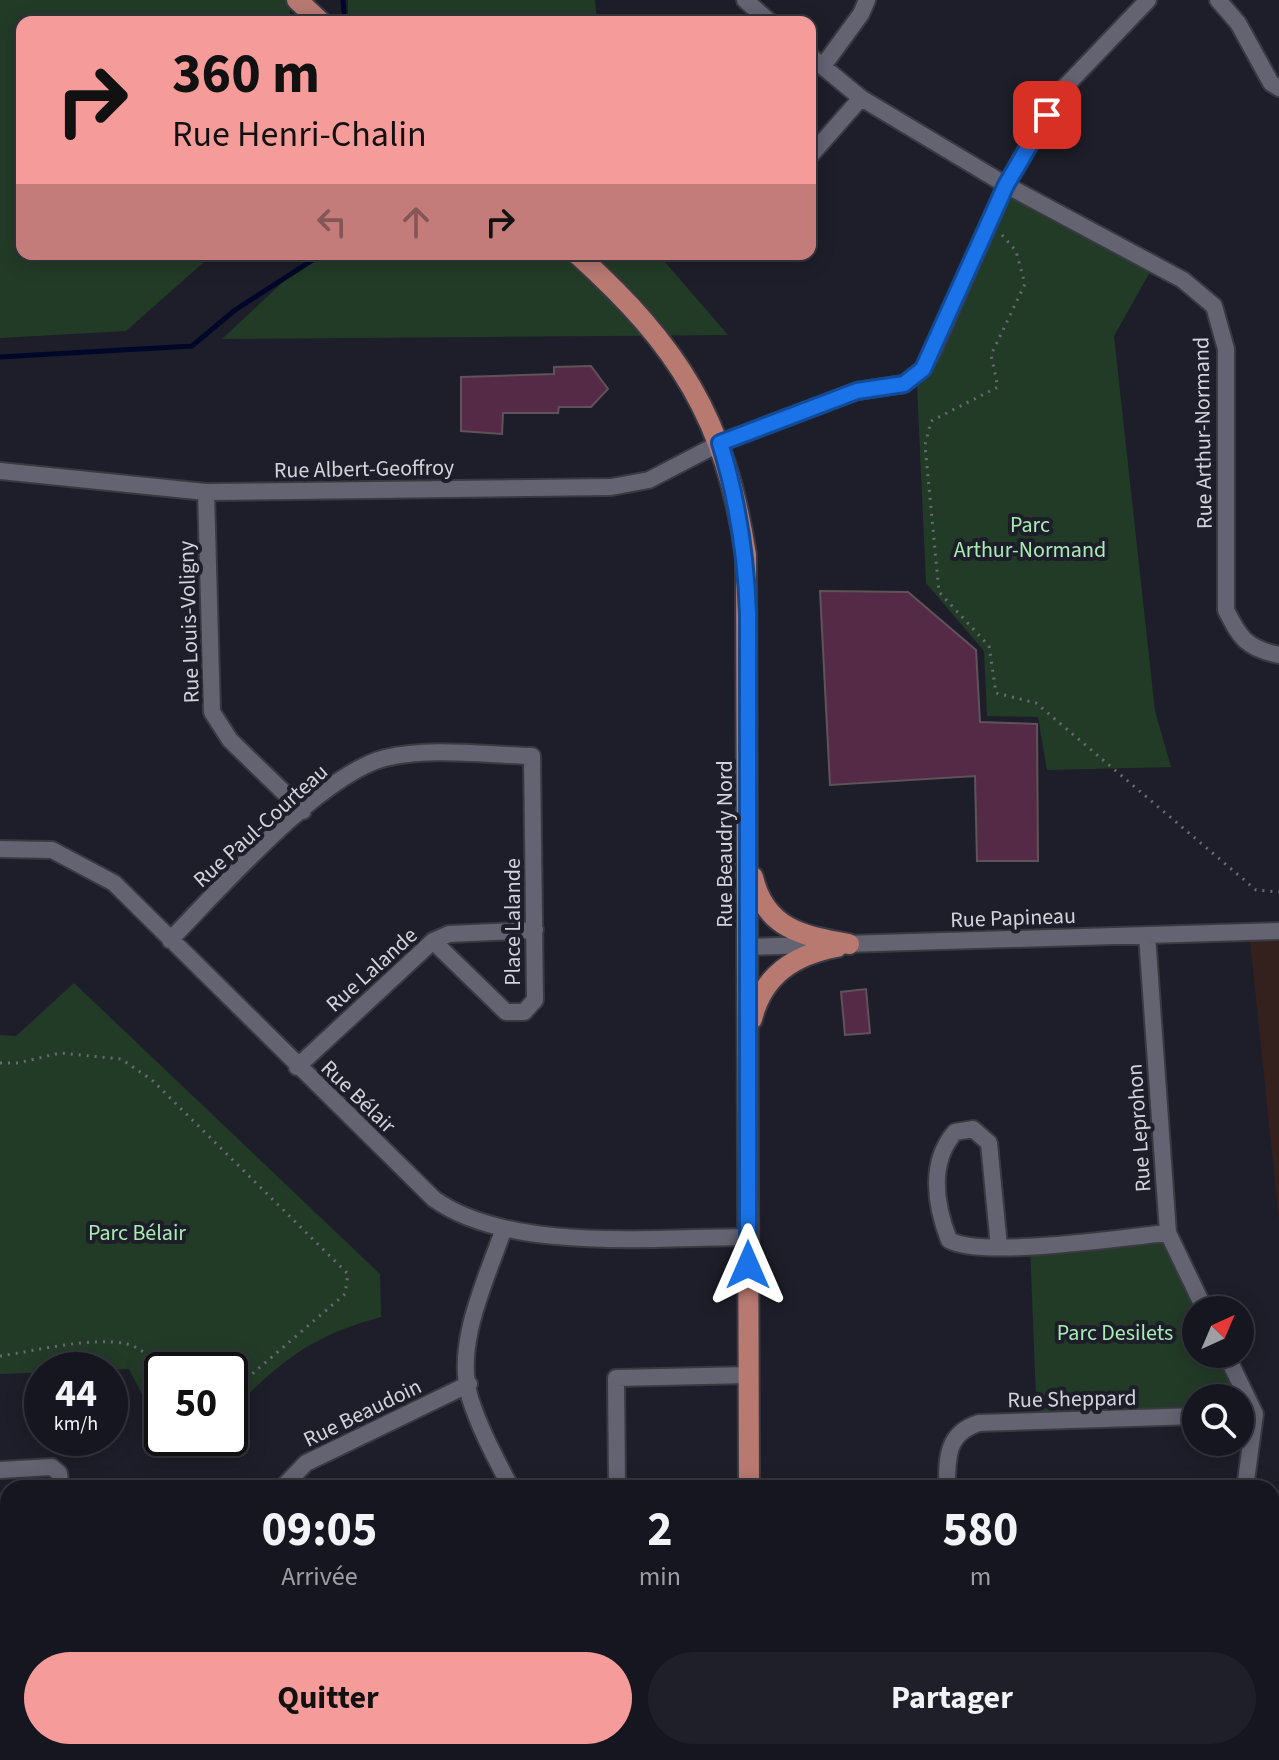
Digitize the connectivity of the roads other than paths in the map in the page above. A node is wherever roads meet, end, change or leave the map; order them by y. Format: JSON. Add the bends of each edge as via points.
{"nodes":[{"id":1,"x":297,"y":0,"type":"edge"},
{"id":2,"x":745,"y":0,"type":"edge"},
{"id":3,"x":867,"y":0,"type":"edge"},
{"id":4,"x":1148,"y":0,"type":"edge"},
{"id":5,"x":1218,"y":0,"type":"edge"},
{"id":6,"x":314,"y":16,"type":"edge"},
{"id":7,"x":763,"y":16,"type":"edge"},
{"id":8,"x":816,"y":61,"type":"edge"},
{"id":9,"x":1279,"y":88,"type":"edge"},
{"id":10,"x":861,"y":98,"type":"junction"},
{"id":11,"x":816,"y":149,"type":"edge"},
{"id":12,"x":1006,"y":185,"type":"junction"},
{"id":13,"x":583,"y":260,"type":"edge"},
{"id":14,"x":720,"y":443,"type":"junction"},
{"id":15,"x":0,"y":471,"type":"edge"},
{"id":16,"x":206,"y":492,"type":"junction"},
{"id":17,"x":1279,"y":655,"type":"edge"},
{"id":18,"x":532,"y":756,"type":"joint"},
{"id":19,"x":303,"y":811,"type":"junction"},
{"id":20,"x":748,"y":834,"type":"junction"},
{"id":21,"x":0,"y":849,"type":"edge"},
{"id":22,"x":535,"y":930,"type":"junction"},
{"id":23,"x":1279,"y":931,"type":"edge"},
{"id":24,"x":1147,"y":935,"type":"junction"},
{"id":25,"x":170,"y":940,"type":"junction"},
{"id":26,"x":433,"y":941,"type":"junction"},
{"id":27,"x":849,"y":944,"type":"junction"},
{"id":28,"x":747,"y":947,"type":"junction"},
{"id":29,"x":748,"y":1039,"type":"junction"},
{"id":30,"x":297,"y":1067,"type":"junction"},
{"id":31,"x":503,"y":1231,"type":"junction"},
{"id":32,"x":1168,"y":1233,"type":"junction"},
{"id":33,"x":748,"y":1237,"type":"junction"},
{"id":34,"x":999,"y":1247,"type":"junction"},
{"id":35,"x":1198,"y":1296,"type":"edge"},
{"id":36,"x":749,"y":1375,"type":"junction"},
{"id":37,"x":469,"y":1384,"type":"junction"},
{"id":38,"x":1182,"y":1416,"type":"edge"},
{"id":39,"x":1246,"y":1456,"type":"edge"},
{"id":40,"x":0,"y":1470,"type":"edge"},
{"id":41,"x":60,"y":1480,"type":"edge"},
{"id":42,"x":290,"y":1480,"type":"edge"},
{"id":43,"x":507,"y":1480,"type":"edge"},
{"id":44,"x":617,"y":1480,"type":"edge"},
{"id":45,"x":749,"y":1480,"type":"edge"},
{"id":46,"x":947,"y":1480,"type":"edge"},
{"id":47,"x":1245,"y":1480,"type":"edge"}],
"edges":[{"from":1,"to":6,"type":"main road"},
{"from":2,"to":7,"type":"street"},
{"from":3,"to":8,"type":"street","via":[[861,14]]},
{"from":4,"to":12,"type":"street","name":"Rue Albert-Geoffroy","via":[[1060,92]]},
{"from":5,"to":9,"type":"street"},
{"from":8,"to":10,"type":"street","name":"Rue Arthur-Normand"},
{"from":10,"to":11,"type":"street"},
{"from":10,"to":12,"type":"street","name":"Rue Arthur-Normand"},
{"from":12,"to":14,"type":"street","name":"Rue Albert-Geoffroy","via":[[923,369],[904,384],[857,391]]},
{"from":12,"to":17,"type":"street","name":"Rue Arthur-Normand","via":[[1183,280],[1214,306],[1226,349],[1226,610],[1236,634]]},
{"from":13,"to":14,"type":"main road","name":"Rue Beaudry Nord","via":[[635,308],[674,357]]},
{"from":14,"to":16,"type":"street","name":"Rue Albert-Geoffroy","via":[[649,480],[611,487]]},
{"from":14,"to":20,"type":"main road","name":"Rue Beaudry Nord","via":[[737,496],[746,555]]},
{"from":15,"to":16,"type":"street","name":"Rue Albert-Geoffroy"},
{"from":16,"to":19,"type":"street","name":"Rue Louis-Voligny","via":[[212,712],[230,740]]},
{"from":18,"to":19,"type":"street","name":"Rue Paul-Courteau","via":[[387,758],[365,765]]},
{"from":18,"to":22,"type":"street","name":"Place Lalande"},
{"from":19,"to":25,"type":"street","name":"Rue Paul-Courteau"},
{"from":20,"to":27,"type":"main road","via":[[750,864],[762,903],[803,936]]},
{"from":20,"to":28,"type":"main road","name":"Rue Beaudry Nord"},
{"from":21,"to":25,"type":"street","name":"Rue Bélair","via":[[52,850],[77,861],[114,883]]},
{"from":22,"to":26,"type":"street","name":"Rue Lalande","via":[[449,934]]},
{"from":22,"to":26,"type":"street","name":"Place Lalande","via":[[535,1000],[513,1015]]},
{"from":23,"to":24,"type":"street","name":"Rue Papineau"},
{"from":24,"to":27,"type":"street","name":"Rue Papineau"},
{"from":24,"to":32,"type":"street","name":"Rue Leprohon"},
{"from":25,"to":30,"type":"street","name":"Rue Bélair"},
{"from":26,"to":30,"type":"street","name":"Rue Lalande"},
{"from":27,"to":28,"type":"street","name":"Rue Papineau"},
{"from":27,"to":29,"type":"main road","via":[[790,961],[756,1003]]},
{"from":28,"to":29,"type":"main road","name":"Rue Beaudry Nord"},
{"from":29,"to":33,"type":"main road","name":"Rue Beaudry Nord"},
{"from":30,"to":31,"type":"street","name":"Rue Bélair","via":[[434,1199],[454,1213]]},
{"from":31,"to":33,"type":"street","name":"Rue Bélair"},
{"from":31,"to":37,"type":"street","via":[[467,1352]]},
{"from":32,"to":34,"type":"street"},
{"from":32,"to":35,"type":"street","name":"Rue Leprohon"},
{"from":33,"to":36,"type":"main road","name":"Rue Beaudry Nord"},
{"from":34,"to":34,"type":"street","via":[[989,1143],[973,1129],[955,1132],[938,1163],[949,1240],[959,1246]]},
{"from":36,"to":44,"type":"street","via":[[616,1378]]},
{"from":36,"to":45,"type":"main road","name":"Rue Beaudry Nord"},
{"from":37,"to":42,"type":"street","name":"Rue Beaudoin","via":[[306,1463]]},
{"from":37,"to":43,"type":"street","via":[[487,1443]]},
{"from":38,"to":46,"type":"street","name":"Rue Sheppard","via":[[979,1423],[966,1427],[947,1450]]},
{"from":39,"to":47,"type":"street"},
{"from":40,"to":41,"type":"street","via":[[52,1467]]}]}
